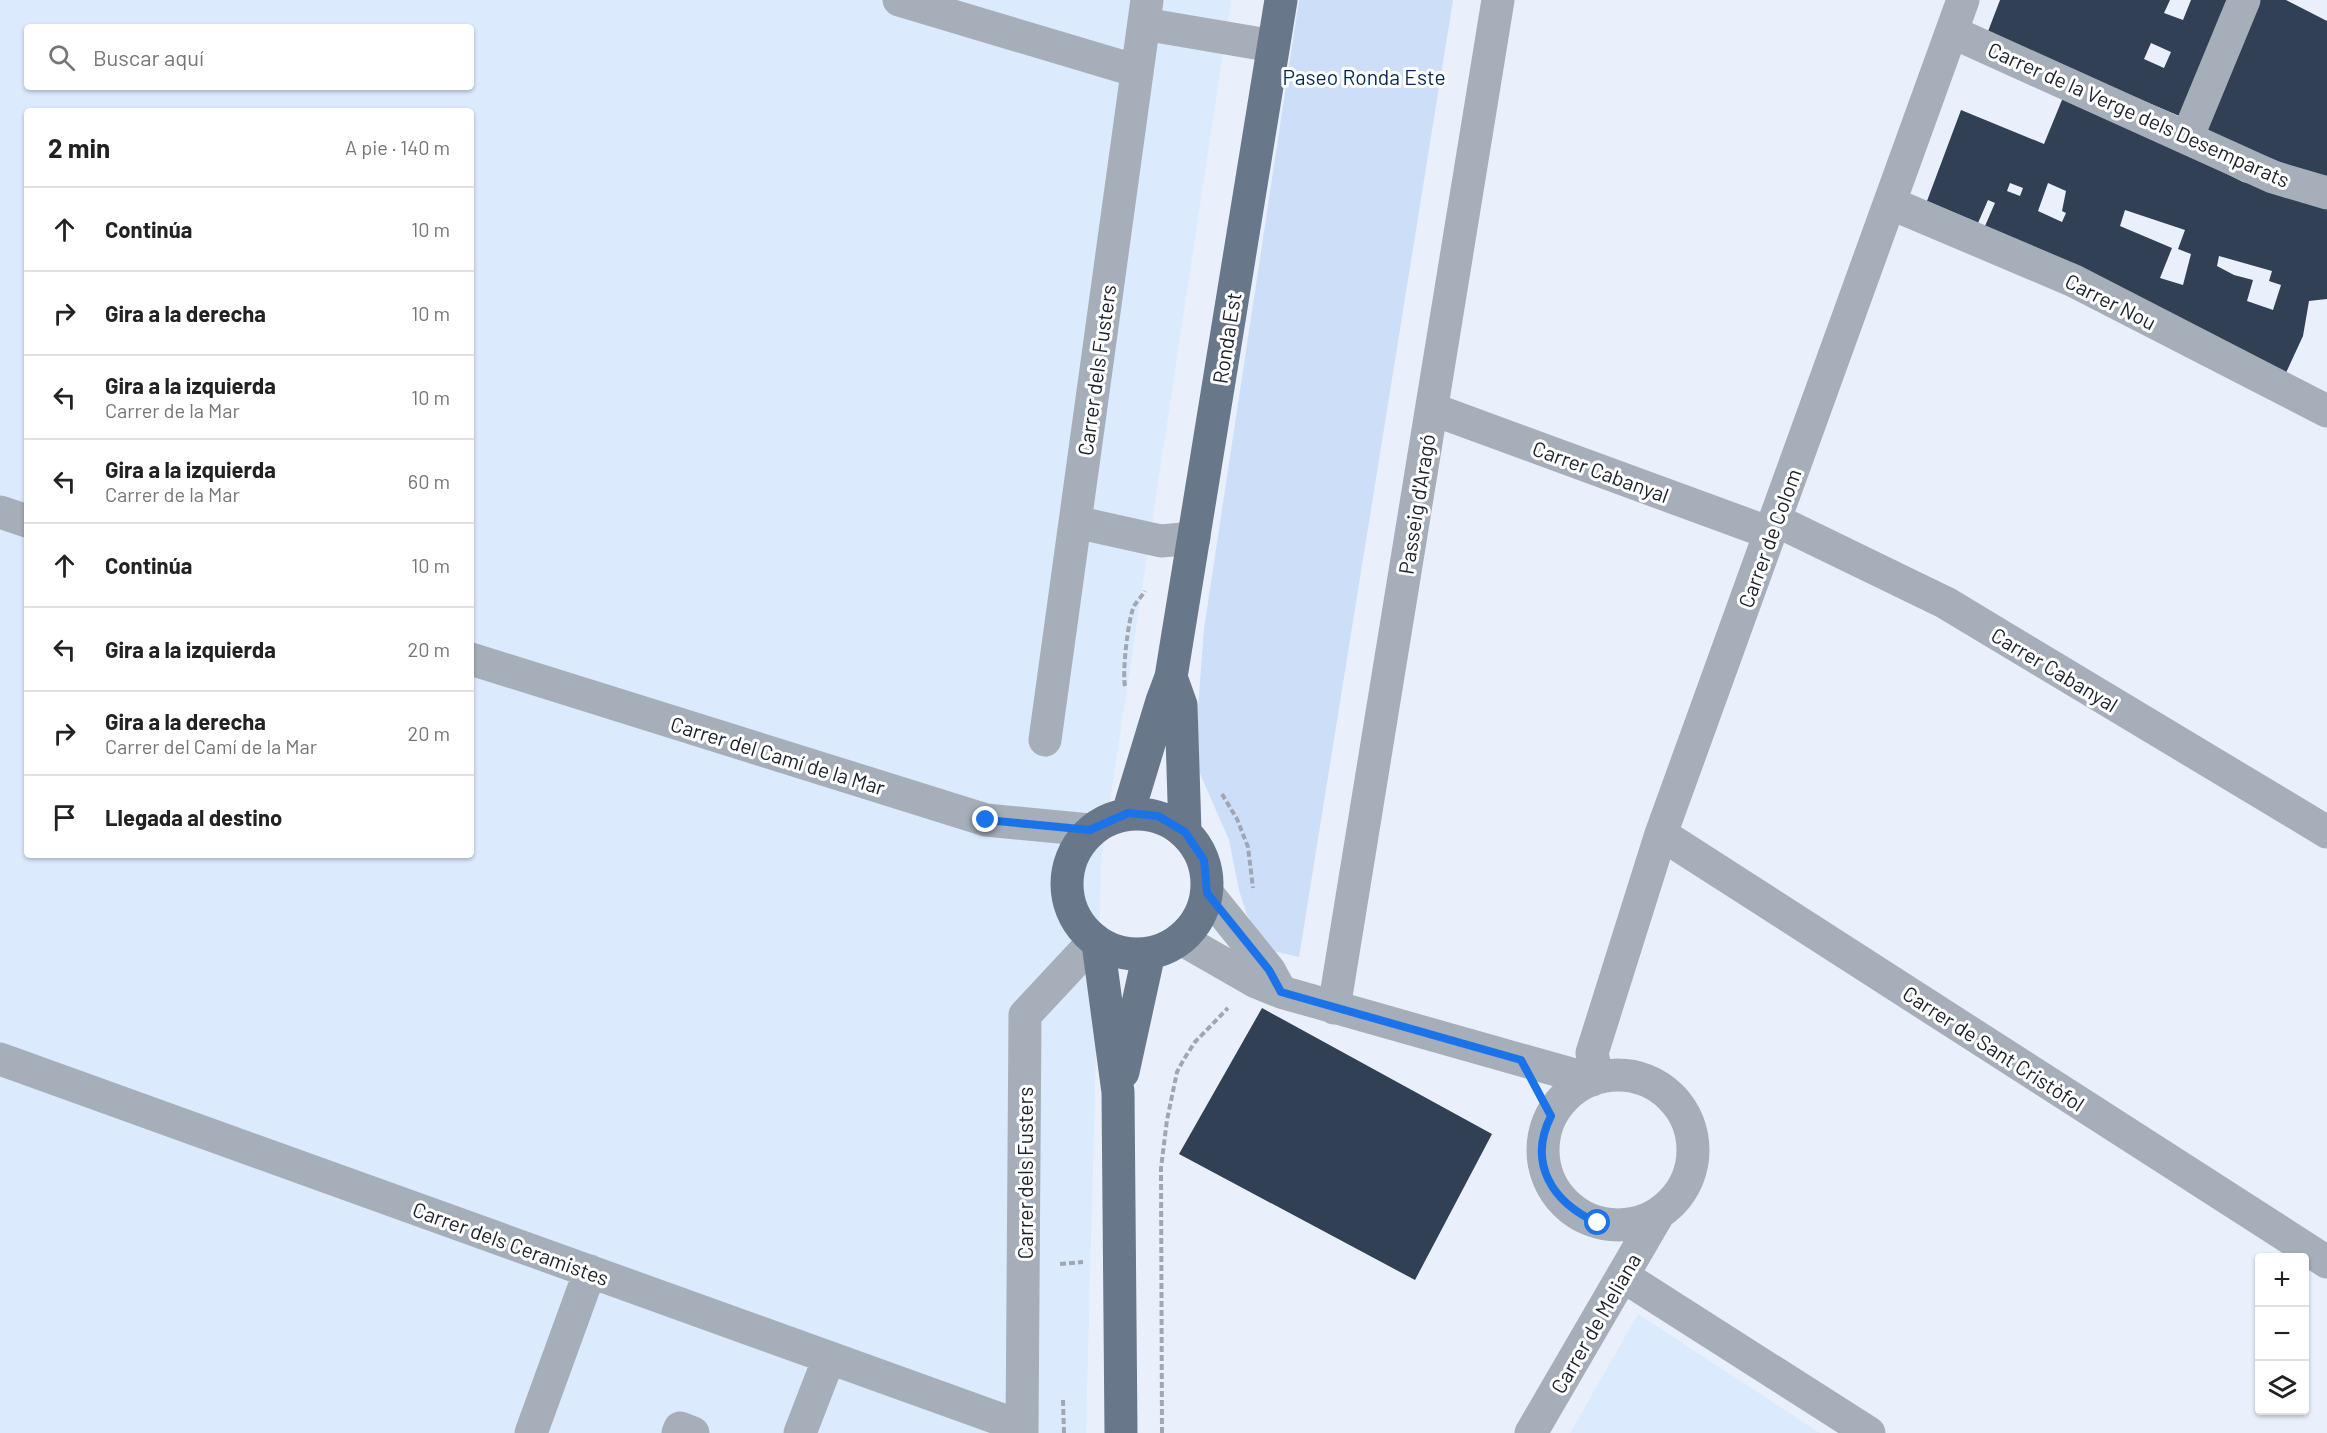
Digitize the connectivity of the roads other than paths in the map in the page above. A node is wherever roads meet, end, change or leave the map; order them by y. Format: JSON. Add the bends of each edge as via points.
{"nodes":[{"id":1,"x":899,"y":0,"type":"edge"},
{"id":2,"x":1281,"y":0,"type":"edge"},
{"id":3,"x":1498,"y":0,"type":"edge"},
{"id":4,"x":1963,"y":0,"type":"edge"},
{"id":5,"x":2244,"y":0,"type":"edge"},
{"id":6,"x":1145,"y":12,"type":"edge"},
{"id":7,"x":1952,"y":32,"type":"junction"},
{"id":8,"x":1274,"y":46,"type":"junction"},
{"id":9,"x":1137,"y":71,"type":"junction"},
{"id":10,"x":2187,"y":138,"type":"junction"},
{"id":11,"x":2327,"y":193,"type":"edge"},
{"id":12,"x":1890,"y":203,"type":"junction"},
{"id":13,"x":1432,"y":409,"type":"junction"},
{"id":14,"x":2327,"y":411,"type":"edge"},
{"id":15,"x":0,"y":512,"type":"edge"},
{"id":16,"x":24,"y":520,"type":"edge"},
{"id":17,"x":1075,"y":522,"type":"junction"},
{"id":18,"x":1773,"y":526,"type":"junction"},
{"id":19,"x":1194,"y":538,"type":"junction"},
{"id":20,"x":474,"y":660,"type":"edge"},
{"id":21,"x":1172,"y":677,"type":"junction"},
{"id":22,"x":1046,"y":740,"type":"dead end"},
{"id":23,"x":1128,"y":813,"type":"junction"},
{"id":24,"x":1090,"y":830,"type":"junction"},
{"id":25,"x":1185,"y":832,"type":"junction"},
{"id":26,"x":2327,"y":832,"type":"edge"},
{"id":27,"x":1661,"y":834,"type":"junction"},
{"id":28,"x":1207,"y":893,"type":"junction"},
{"id":29,"x":1182,"y":939,"type":"junction"},
{"id":30,"x":1096,"y":941,"type":"junction"},
{"id":31,"x":1149,"y":953,"type":"junction"},
{"id":32,"x":1281,"y":992,"type":"junction"},
{"id":33,"x":1334,"y":1008,"type":"junction"},
{"id":34,"x":0,"y":1059,"type":"edge"},
{"id":35,"x":1521,"y":1060,"type":"junction"},
{"id":36,"x":1597,"y":1079,"type":"junction"},
{"id":37,"x":1118,"y":1092,"type":"junction"},
{"id":38,"x":1551,"y":1116,"type":"junction"},
{"id":39,"x":1659,"y":1213,"type":"junction"},
{"id":40,"x":2327,"y":1262,"type":"edge"},
{"id":41,"x":590,"y":1271,"type":"junction"},
{"id":42,"x":1623,"y":1276,"type":"junction"},
{"id":43,"x":829,"y":1358,"type":"junction"},
{"id":44,"x":1022,"y":1430,"type":"edge"},
{"id":45,"x":531,"y":1433,"type":"edge"},
{"id":46,"x":678,"y":1433,"type":"edge"},
{"id":47,"x":693,"y":1433,"type":"edge"},
{"id":48,"x":801,"y":1433,"type":"edge"},
{"id":49,"x":1121,"y":1433,"type":"edge"},
{"id":50,"x":1531,"y":1433,"type":"edge"},
{"id":51,"x":1869,"y":1433,"type":"edge"}],
"edges":[{"from":1,"to":9,"type":"street"},
{"from":2,"to":8,"type":"main road","name":"Ronda Est"},
{"from":3,"to":13,"type":"street","name":"Passeig d'Aragó"},
{"from":4,"to":7,"type":"street","name":"Carrer de Colom"},
{"from":5,"to":10,"type":"street"},
{"from":6,"to":8,"type":"street"},
{"from":6,"to":9,"type":"street","name":"Carrer dels Fusters"},
{"from":7,"to":10,"type":"street","name":"Carrer de la Verge dels Desemparats"},
{"from":7,"to":12,"type":"street","name":"Carrer de Colom"},
{"from":8,"to":19,"type":"main road","name":"Ronda Est"},
{"from":9,"to":17,"type":"street","name":"Carrer dels Fusters"},
{"from":10,"to":11,"type":"street","name":"Carrer de la Verge dels Desemparats","via":[[2273,177]]},
{"from":12,"to":14,"type":"street","name":"Carrer Nou","via":[[2074,281]]},
{"from":12,"to":18,"type":"street","name":"Carrer de Colom"},
{"from":13,"to":18,"type":"street","name":"Carrer Cabanyal"},
{"from":13,"to":33,"type":"street","name":"Passeig d'Aragó"},
{"from":15,"to":16,"type":"street"},
{"from":17,"to":19,"type":"street","via":[[1161,542]]},
{"from":17,"to":22,"type":"street","name":"Carrer dels Fusters"},
{"from":18,"to":26,"type":"street","name":"Carrer Cabanyal","via":[[1946,603]]},
{"from":18,"to":27,"type":"street","name":"Carrer de Colom"},
{"from":19,"to":21,"type":"main road","name":"Ronda Est"},
{"from":20,"to":24,"type":"street","name":"Carrer del Camí de la Mar","via":[[986,820]]},
{"from":21,"to":23,"type":"main road","name":"Ronda Est"},
{"from":21,"to":25,"type":"main road","name":"Ronda Est","via":[[1181,705]]},
{"from":23,"to":24,"type":"main road"},
{"from":23,"to":25,"type":"main road","via":[[1158,816]]},
{"from":24,"to":30,"type":"main road","via":[[1068,864],[1070,910]]},
{"from":25,"to":28,"type":"main road","via":[[1204,860]]},
{"from":27,"to":36,"type":"street","name":"Carrer de Colom","via":[[1592,1053]]},
{"from":27,"to":40,"type":"street","name":"Carrer de Sant Cristòfol"},
{"from":28,"to":29,"type":"main road","via":[[1199,918]]},
{"from":28,"to":32,"type":"street","via":[[1269,970]]},
{"from":29,"to":31,"type":"main road"},
{"from":29,"to":32,"type":"street"},
{"from":30,"to":31,"type":"main road","via":[[1122,953]]},
{"from":30,"to":37,"type":"main road"},
{"from":30,"to":44,"type":"street","name":"Carrer dels Fusters","via":[[1025,1015]]},
{"from":31,"to":37,"type":"main road"},
{"from":32,"to":33,"type":"street"},
{"from":33,"to":35,"type":"street"},
{"from":34,"to":41,"type":"street","name":"Carrer dels Ceramistes"},
{"from":35,"to":36,"type":"street"},
{"from":35,"to":38,"type":"street"},
{"from":36,"to":38,"type":"street","via":[[1576,1088]]},
{"from":36,"to":39,"type":"street","via":[[1624,1076],[1648,1082],[1669,1095],[1684,1115],[1692,1139],[1687,1181]]},
{"from":37,"to":49,"type":"main road"},
{"from":38,"to":39,"type":"street","via":[[1542,1152],[1546,1177],[1559,1198],[1578,1214],[1598,1223],[1640,1222]]},
{"from":39,"to":42,"type":"street","name":"Carrer de Meliana"},
{"from":41,"to":43,"type":"street","name":"Carrer dels Ceramistes"},
{"from":41,"to":45,"type":"street"},
{"from":42,"to":50,"type":"street","name":"Carrer de Meliana"},
{"from":42,"to":51,"type":"street"},
{"from":43,"to":44,"type":"street","name":"Carrer dels Ceramistes"},
{"from":43,"to":48,"type":"street"},
{"from":46,"to":47,"type":"street","via":[[680,1428]]}]}
